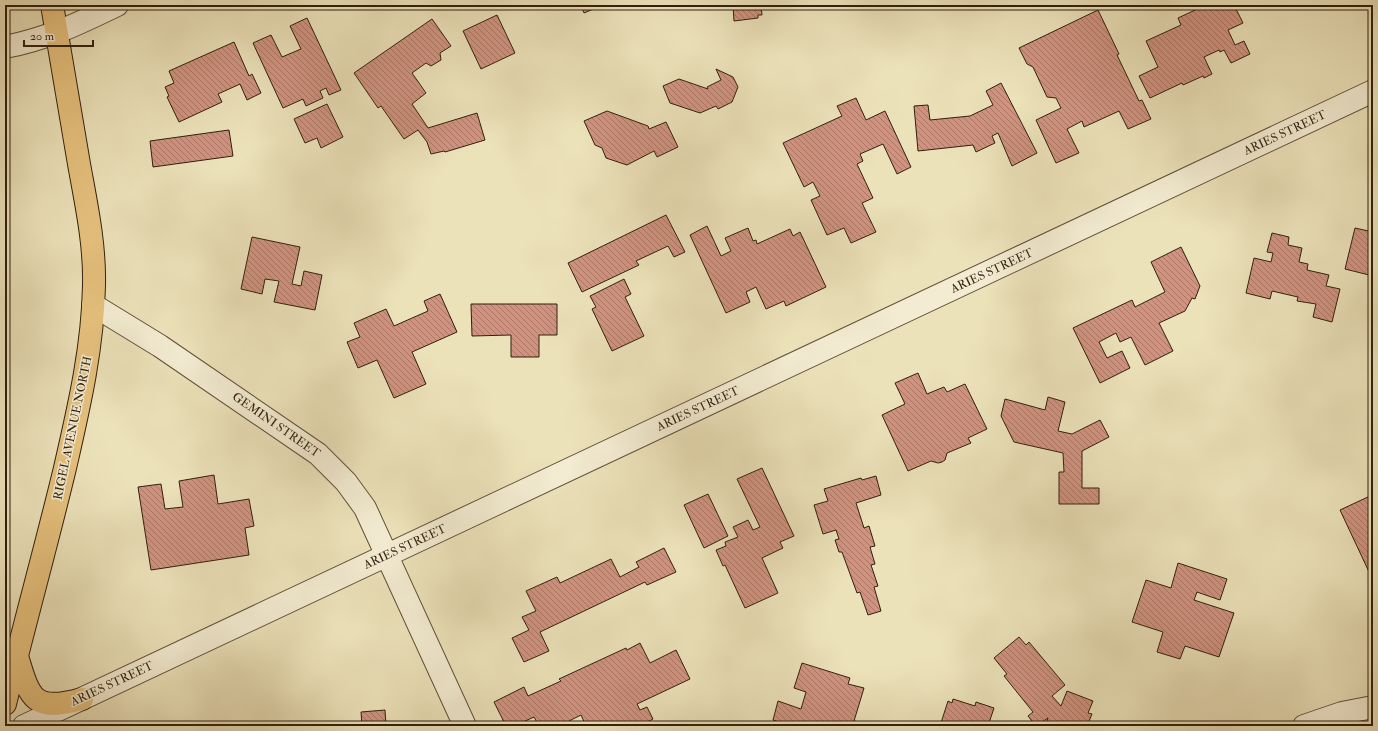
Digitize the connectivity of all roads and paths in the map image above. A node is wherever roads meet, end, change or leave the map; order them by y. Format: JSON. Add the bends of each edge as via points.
{"nodes":[{"id":1,"x":52,"y":5,"type":"edge"},
{"id":2,"x":118,"y":5,"type":"edge"},
{"id":3,"x":57,"y":34,"type":"junction"},
{"id":4,"x":5,"y":47,"type":"edge"},
{"id":5,"x":1373,"y":91,"type":"edge"},
{"id":6,"x":94,"y":304,"type":"junction"},
{"id":7,"x":386,"y":556,"type":"junction"},
{"id":8,"x":17,"y":655,"type":"junction"},
{"id":9,"x":82,"y":699,"type":"junction"},
{"id":10,"x":5,"y":704,"type":"edge"},
{"id":11,"x":1373,"y":707,"type":"edge"},
{"id":12,"x":24,"y":726,"type":"edge"},
{"id":13,"x":465,"y":726,"type":"edge"},
{"id":14,"x":1304,"y":726,"type":"edge"}],
"edges":[{"from":1,"to":3,"type":"main road","name":"RIGEL AVENUE NORTH"},
{"from":2,"to":3,"type":"street"},
{"from":3,"to":4,"type":"street"},
{"from":3,"to":6,"type":"main road","name":"RIGEL AVENUE NORTH","via":[[87,210],[93,261]]},
{"from":5,"to":7,"type":"street","name":"ARIES STREET"},
{"from":6,"to":7,"type":"street","name":"GEMINI STREET","via":[[318,454],[346,482],[365,508]]},
{"from":6,"to":8,"type":"main road","name":"RIGEL AVENUE NORTH","via":[[84,388]]},
{"from":7,"to":9,"type":"street","name":"ARIES STREET"},
{"from":7,"to":13,"type":"street","name":"GEMINI STREET"},
{"from":8,"to":9,"type":"main road","via":[[25,682],[38,700],[60,705]]},
{"from":8,"to":10,"type":"main road","name":"RIGEL AVENUE NORTH"},
{"from":9,"to":12,"type":"street","name":"ARIES STREET"},
{"from":11,"to":14,"type":"street","via":[[1342,713]]}]}
